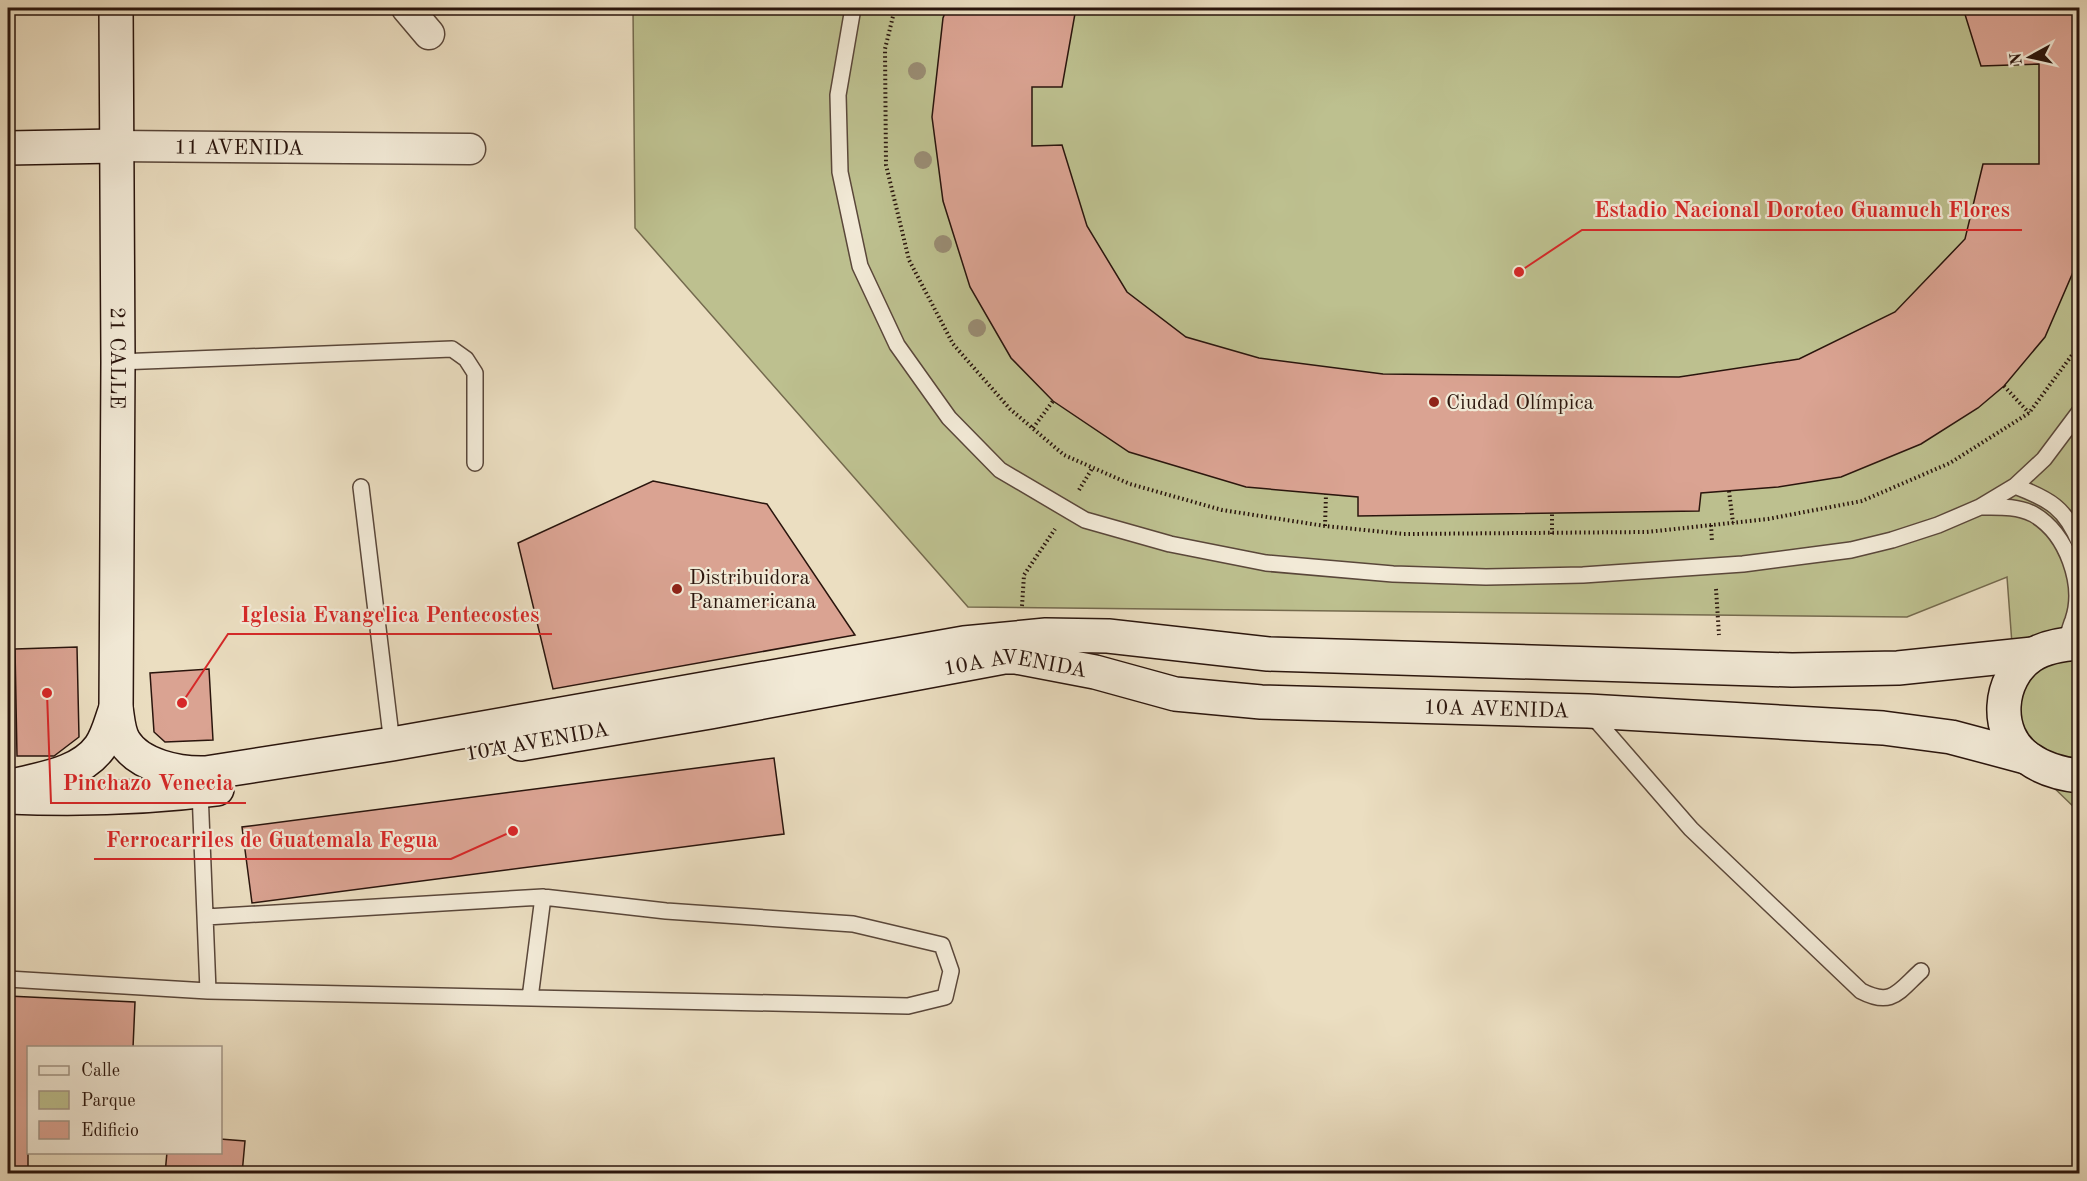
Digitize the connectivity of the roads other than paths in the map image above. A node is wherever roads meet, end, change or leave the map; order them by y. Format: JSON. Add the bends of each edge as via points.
{"nodes":[{"id":1,"x":116,"y":8,"type":"edge"},
{"id":2,"x":406,"y":8,"type":"edge"},
{"id":3,"x":853,"y":8,"type":"edge"},
{"id":4,"x":429,"y":21,"type":"edge"},
{"id":5,"x":116,"y":146,"type":"junction"},
{"id":6,"x":8,"y":148,"type":"edge"},
{"id":7,"x":470,"y":149,"type":"dead end"},
{"id":8,"x":118,"y":362,"type":"junction"},
{"id":9,"x":2079,"y":411,"type":"edge"},
{"id":10,"x":475,"y":463,"type":"dead end"},
{"id":11,"x":2015,"y":486,"type":"junction"},
{"id":12,"x":361,"y":487,"type":"dead end"},
{"id":13,"x":1980,"y":507,"type":"junction"},
{"id":14,"x":2079,"y":544,"type":"edge"},
{"id":15,"x":2054,"y":648,"type":"edge"},
{"id":16,"x":116,"y":708,"type":"junction"},
{"id":17,"x":1588,"y":711,"type":"junction"},
{"id":18,"x":392,"y":744,"type":"junction"},
{"id":19,"x":2034,"y":762,"type":"junction"},
{"id":20,"x":2079,"y":776,"type":"edge"},
{"id":21,"x":8,"y":787,"type":"edge"},
{"id":22,"x":200,"y":792,"type":"junction"},
{"id":23,"x":8,"y":797,"type":"edge"},
{"id":24,"x":2079,"y":800,"type":"edge"},
{"id":25,"x":543,"y":897,"type":"junction"},
{"id":26,"x":206,"y":917,"type":"junction"},
{"id":27,"x":1921,"y":971,"type":"dead end"},
{"id":28,"x":8,"y":979,"type":"edge"},
{"id":29,"x":208,"y":991,"type":"junction"},
{"id":30,"x":530,"y":998,"type":"junction"}],
"edges":[{"from":1,"to":5,"type":"main road","name":"21 CALLE"},
{"from":2,"to":4,"type":"street"},
{"from":3,"to":13,"type":"lane","via":[[838,95],[840,172],[860,266],[897,345],[949,418],[1000,470],[1085,520],[1170,544],[1266,563],[1486,577],[1714,566],[1851,550],[1938,525]]},
{"from":5,"to":6,"type":"main road","name":"11 AVENIDA"},
{"from":5,"to":7,"type":"street","name":"11 AVENIDA"},
{"from":5,"to":8,"type":"main road","name":"21 CALLE"},
{"from":8,"to":10,"type":"lane","via":[[452,349],[466,359],[475,373]]},
{"from":8,"to":16,"type":"main road","name":"21 CALLE"},
{"from":9,"to":11,"type":"lane","via":[[2044,459]]},
{"from":11,"to":13,"type":"lane"},
{"from":11,"to":14,"type":"lane","via":[[2045,498],[2065,516]]},
{"from":12,"to":18,"type":"lane"},
{"from":13,"to":15,"type":"lane","via":[[2009,506],[2033,514],[2062,544],[2077,585],[2075,612],[2068,633]]},
{"from":15,"to":18,"type":"main road","name":"10A AVENIDA","via":[[1898,668],[1720,669],[1268,654],[1108,636],[1046,635],[896,654]]},
{"from":15,"to":19,"type":"main road","via":[[2018,666],[2003,702],[2006,727],[2014,744]]},
{"from":16,"to":18,"type":"main road","name":"10A AVENIDA","via":[[123,740],[134,752],[181,771],[206,773]]},
{"from":16,"to":21,"type":"main road","via":[[100,747],[85,761],[62,772]]},
{"from":17,"to":19,"type":"main road","name":"10A AVENIDA","via":[[1883,728],[1951,737]]},
{"from":17,"to":22,"type":"main road","name":"10A AVENIDA","via":[[1261,702],[1175,694],[1095,672],[1004,657],[416,762]]},
{"from":17,"to":27,"type":"lane","via":[[1691,829],[1861,992],[1876,999],[1891,998]]},
{"from":19,"to":20,"type":"main road","name":"10A AVENIDA"},
{"from":19,"to":24,"type":"main road"},
{"from":22,"to":23,"type":"main road","name":"10A AVENIDA","via":[[66,800]]},
{"from":22,"to":26,"type":"lane"},
{"from":25,"to":26,"type":"lane"},
{"from":25,"to":30,"type":"lane"},
{"from":25,"to":30,"type":"lane","via":[[666,911],[853,924],[942,945],[951,971],[945,997],[908,1006]]},
{"from":26,"to":29,"type":"lane"},
{"from":28,"to":29,"type":"lane"},
{"from":29,"to":30,"type":"lane"}]}
